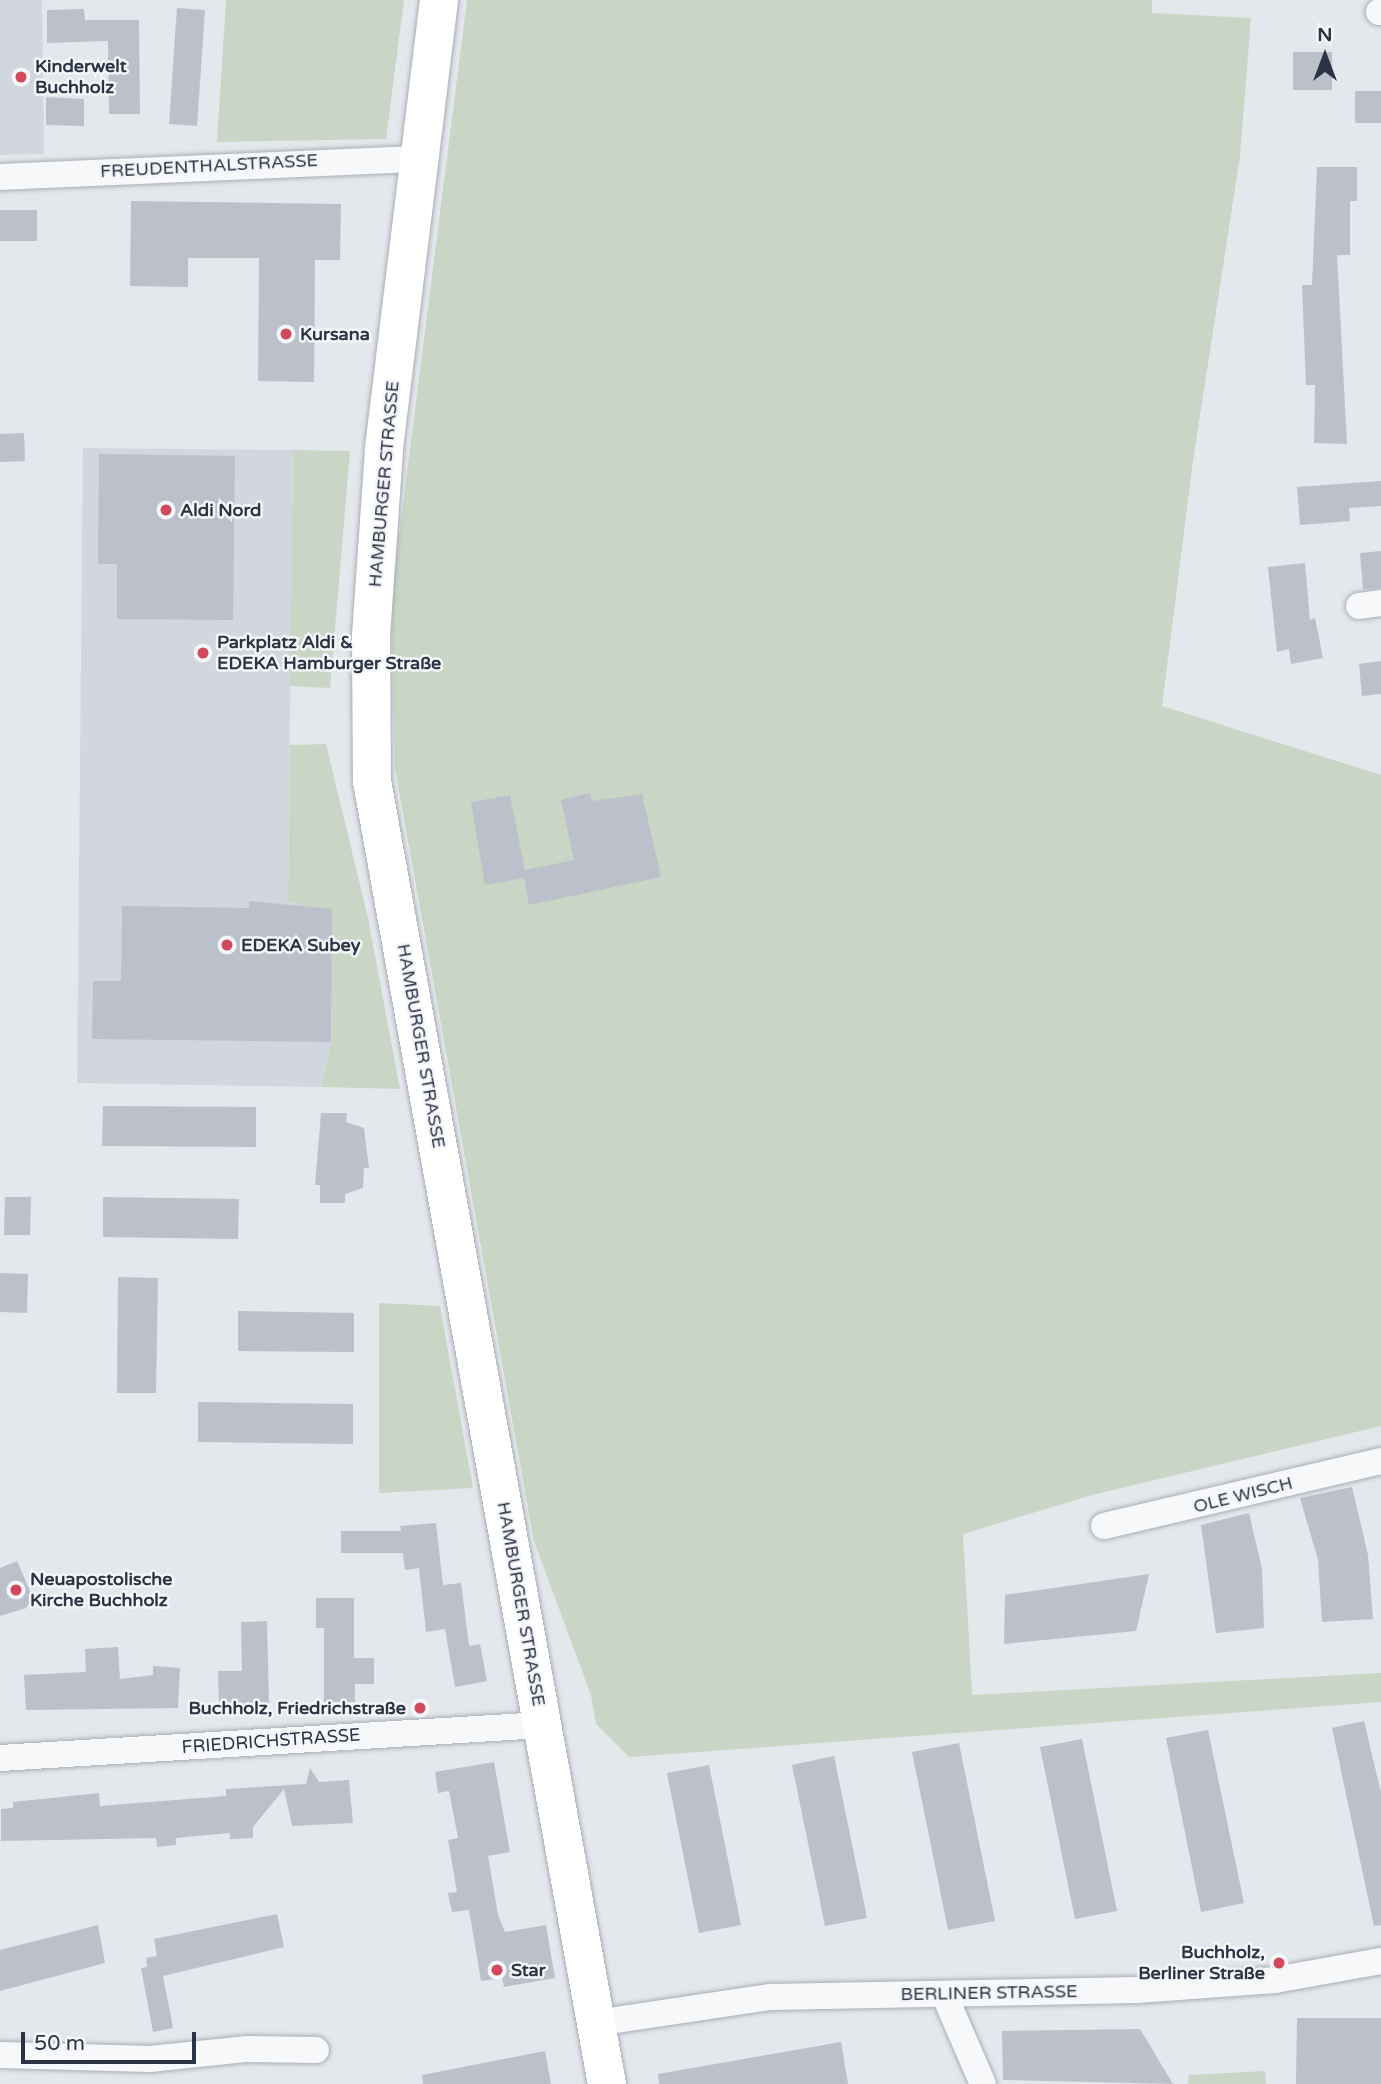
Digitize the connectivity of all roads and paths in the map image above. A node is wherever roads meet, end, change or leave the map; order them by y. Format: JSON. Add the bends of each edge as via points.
{"nodes":[{"id":1,"x":439,"y":0,"type":"edge"},
{"id":2,"x":419,"y":159,"type":"junction"},
{"id":3,"x":0,"y":177,"type":"edge"},
{"id":4,"x":1381,"y":1461,"type":"edge"},
{"id":5,"x":1104,"y":1526,"type":"dead end"},
{"id":6,"x":543,"y":1725,"type":"junction"},
{"id":7,"x":0,"y":1758,"type":"edge"},
{"id":8,"x":1381,"y":1961,"type":"edge"},
{"id":9,"x":944,"y":1994,"type":"junction"},
{"id":10,"x":596,"y":2023,"type":"junction"},
{"id":11,"x":316,"y":2050,"type":"dead end"},
{"id":12,"x":0,"y":2055,"type":"edge"},
{"id":13,"x":607,"y":2084,"type":"edge"},
{"id":14,"x":982,"y":2084,"type":"edge"}],
"edges":[{"from":1,"to":2,"type":"main road","name":"HAMBURGER STRASSE"},
{"from":2,"to":3,"type":"street","name":"FREUDENTHALSTRASSE"},
{"from":2,"to":6,"type":"main road","name":"HAMBURGER STRASSE","via":[[384,450],[371,638],[372,780]]},
{"from":4,"to":5,"type":"street","name":"OLE WISCH"},
{"from":6,"to":7,"type":"street","name":"FRIEDRICHSTRASSE"},
{"from":6,"to":10,"type":"main road","name":"HAMBURGER STRASSE"},
{"from":8,"to":9,"type":"street","name":"BERLINER STRASSE","via":[[1257,1982]]},
{"from":9,"to":10,"type":"street","name":"BERLINER STRASSE","via":[[771,1997]]},
{"from":9,"to":14,"type":"street"},
{"from":10,"to":13,"type":"main road","name":"HAMBURGER STRASSE"},
{"from":11,"to":12,"type":"street","via":[[247,2049],[150,2059]]}]}
